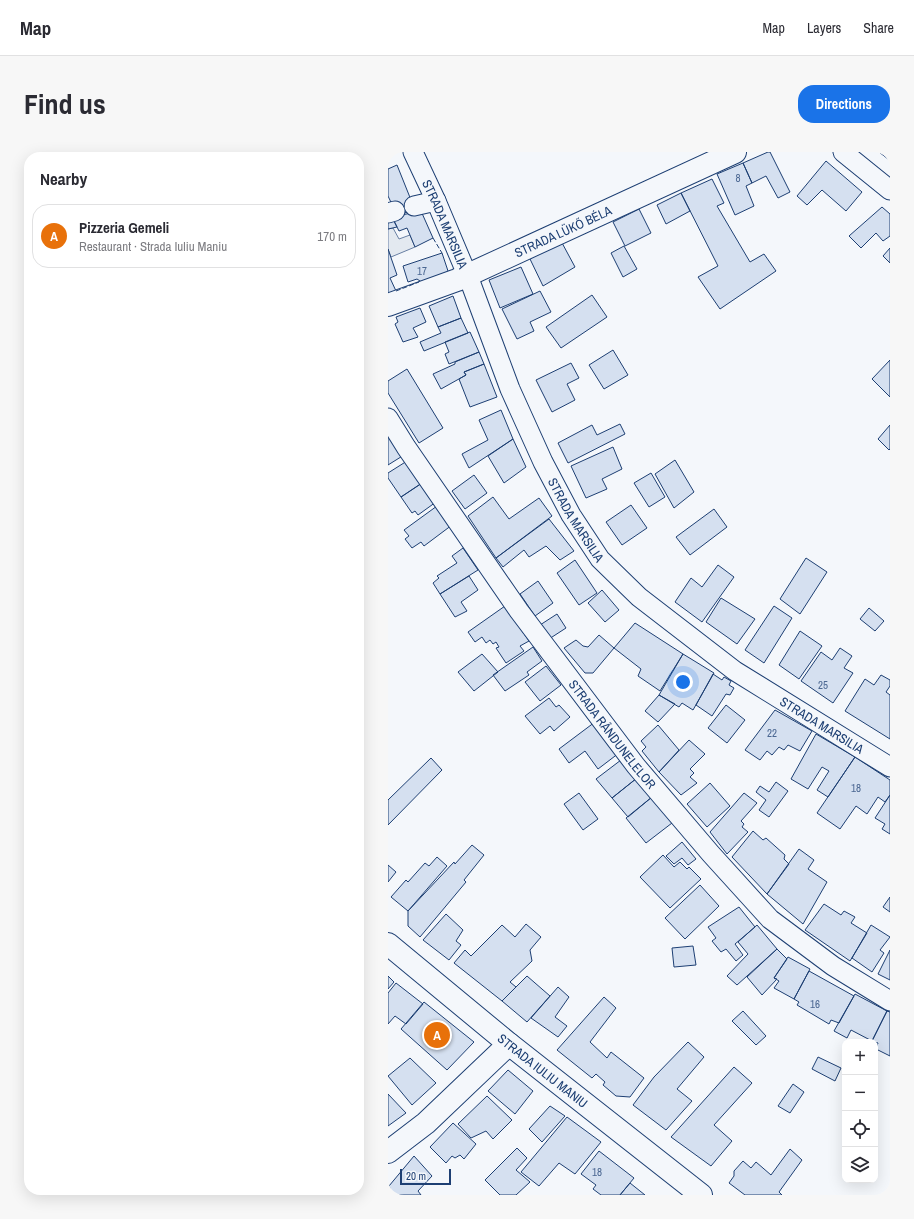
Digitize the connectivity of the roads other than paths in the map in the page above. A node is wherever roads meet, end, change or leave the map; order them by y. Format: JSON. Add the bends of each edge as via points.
{"nodes":[{"id":1,"x":413,"y":152,"type":"edge"},
{"id":2,"x":736,"y":152,"type":"edge"},
{"id":3,"x":843,"y":152,"type":"edge"},
{"id":4,"x":890,"y":190,"type":"edge"},
{"id":5,"x":436,"y":201,"type":"junction"},
{"id":6,"x":414,"y":206,"type":"dead end"},
{"id":7,"x":467,"y":276,"type":"junction"},
{"id":8,"x":388,"y":305,"type":"edge"},
{"id":9,"x":388,"y":418,"type":"edge"},
{"id":10,"x":890,"y":767,"type":"edge"},
{"id":11,"x":388,"y":944,"type":"edge"},
{"id":12,"x":890,"y":1001,"type":"edge"},
{"id":13,"x":509,"y":1044,"type":"junction"},
{"id":14,"x":388,"y":1152,"type":"edge"},
{"id":15,"x":700,"y":1195,"type":"edge"}],
"edges":[{"from":1,"to":5,"type":"street","name":"STRADA MARSILIA"},
{"from":2,"to":7,"type":"main road","name":"STRADA LÜKŐ BÉLA"},
{"from":3,"to":4,"type":"street"},
{"from":5,"to":6,"type":"street"},
{"from":5,"to":7,"type":"street","name":"STRADA MARSILIA"},
{"from":7,"to":8,"type":"main road","name":"STRADA LÜKŐ BÉLA"},
{"from":7,"to":10,"type":"street","name":"STRADA MARSILIA","via":[[510,389],[543,462],[600,559],[638,597],[735,671]]},
{"from":9,"to":12,"type":"street","name":"STRADA RÂNDUNELELOR","via":[[519,611],[636,766],[711,854],[770,919],[833,966]]},
{"from":11,"to":13,"type":"main road","name":"STRADA IULIU MANIU"},
{"from":13,"to":14,"type":"main road","via":[[426,1123]]},
{"from":13,"to":15,"type":"main road","name":"STRADA IULIU MANIU"}]}
